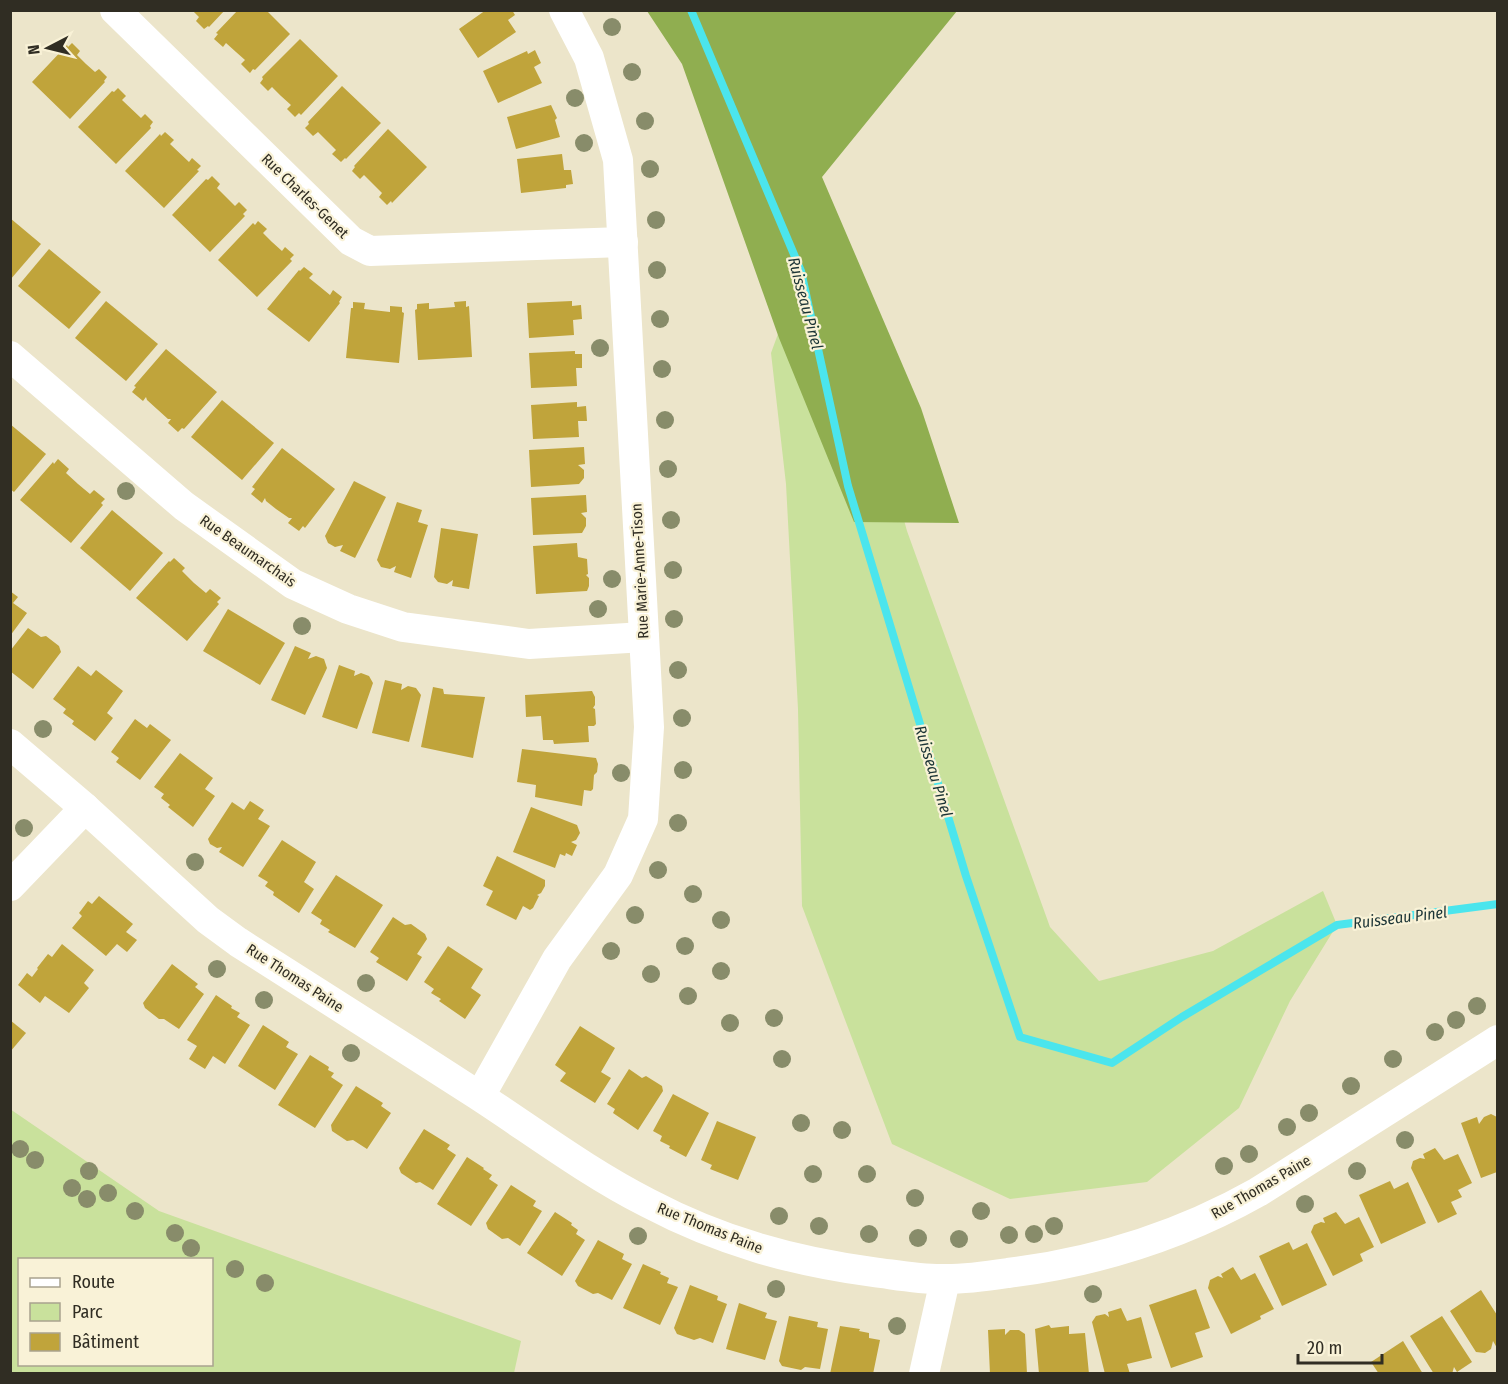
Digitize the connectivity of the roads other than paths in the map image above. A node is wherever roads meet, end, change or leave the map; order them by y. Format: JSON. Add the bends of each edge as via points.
{"nodes":[{"id":1,"x":115,"y":10,"type":"edge"},
{"id":2,"x":564,"y":10,"type":"edge"},
{"id":3,"x":623,"y":242,"type":"junction"},
{"id":4,"x":10,"y":356,"type":"edge"},
{"id":5,"x":644,"y":637,"type":"junction"},
{"id":6,"x":10,"y":744,"type":"edge"},
{"id":7,"x":86,"y":808,"type":"junction"},
{"id":8,"x":10,"y":886,"type":"edge"},
{"id":9,"x":1497,"y":1040,"type":"edge"},
{"id":10,"x":480,"y":1096,"type":"junction"},
{"id":11,"x":945,"y":1280,"type":"junction"},
{"id":12,"x":924,"y":1374,"type":"edge"}],
"edges":[{"from":1,"to":3,"type":"street","name":"Rue Charles-Genet","via":[[351,241],[370,251]]},
{"from":2,"to":3,"type":"street","name":"Rue Marie-Anne-Tison","via":[[589,58],[618,160]]},
{"from":3,"to":5,"type":"street","name":"Rue Marie-Anne-Tison"},
{"from":4,"to":5,"type":"street","name":"Rue Beaumarchais","via":[[184,506],[293,584],[348,609],[403,627],[529,644]]},
{"from":5,"to":10,"type":"street","name":"Rue Marie-Anne-Tison","via":[[648,727],[643,819],[618,875],[557,960]]},
{"from":6,"to":7,"type":"street","name":"Rue Thomas Paine"},
{"from":7,"to":8,"type":"street"},
{"from":7,"to":10,"type":"street","name":"Rue Thomas Paine","via":[[208,920],[238,942]]},
{"from":9,"to":11,"type":"street","name":"Rue Thomas Paine","via":[[1220,1214],[1126,1250],[1072,1264]]},
{"from":10,"to":11,"type":"street","name":"Rue Thomas Paine","via":[[604,1180],[737,1242],[835,1266]]},
{"from":11,"to":12,"type":"street"}]}
